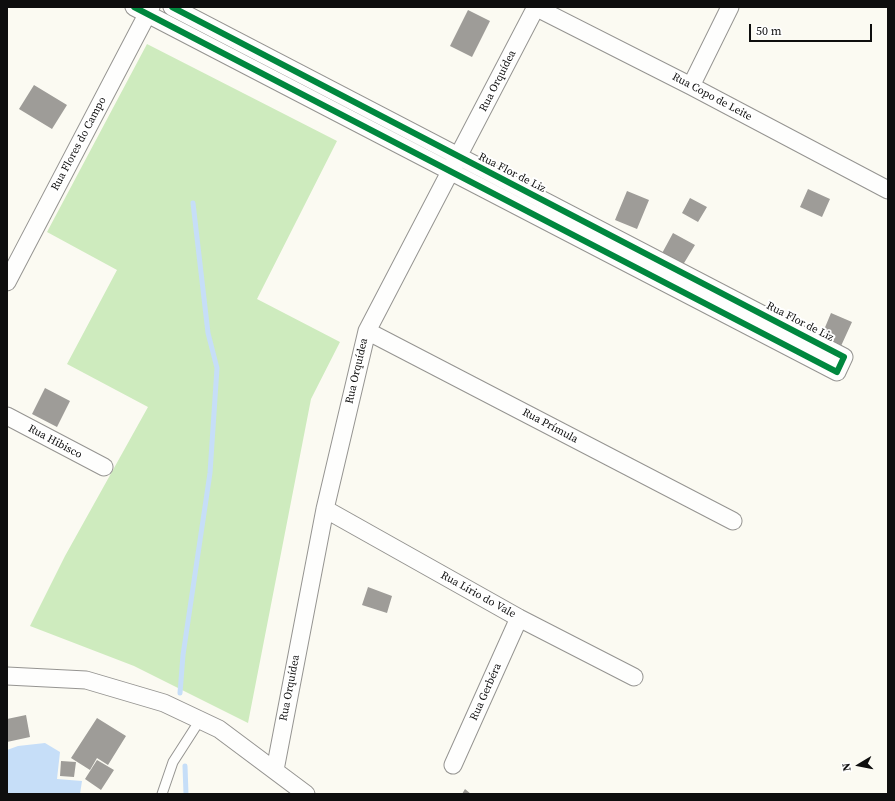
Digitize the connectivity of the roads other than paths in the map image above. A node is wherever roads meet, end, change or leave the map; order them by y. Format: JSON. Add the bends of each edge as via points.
{"nodes":[{"id":1,"x":172,"y":7,"type":"edge"},
{"id":2,"x":536,"y":7,"type":"edge"},
{"id":3,"x":730,"y":7,"type":"edge"},
{"id":4,"x":144,"y":9,"type":"edge"},
{"id":5,"x":691,"y":86,"type":"junction"},
{"id":6,"x":459,"y":156,"type":"junction"},
{"id":7,"x":451,"y":172,"type":"junction"},
{"id":8,"x":888,"y":190,"type":"edge"},
{"id":9,"x":7,"y":282,"type":"edge"},
{"id":10,"x":367,"y":331,"type":"junction"},
{"id":11,"x":7,"y":416,"type":"edge"},
{"id":12,"x":104,"y":467,"type":"dead end"},
{"id":13,"x":325,"y":509,"type":"junction"},
{"id":14,"x":733,"y":521,"type":"dead end"},
{"id":15,"x":520,"y":618,"type":"junction"},
{"id":16,"x":7,"y":676,"type":"edge"},
{"id":17,"x":634,"y":677,"type":"dead end"},
{"id":18,"x":200,"y":720,"type":"junction"},
{"id":19,"x":453,"y":765,"type":"dead end"},
{"id":20,"x":275,"y":770,"type":"junction"},
{"id":21,"x":162,"y":794,"type":"edge"},
{"id":22,"x":306,"y":794,"type":"edge"}],
"edges":[{"from":1,"to":6,"type":"street","name":"Rua Flor de Liz"},
{"from":2,"to":5,"type":"street","name":"Rua Copo de Leite"},
{"from":2,"to":6,"type":"street","name":"Rua Orquídea"},
{"from":3,"to":5,"type":"street"},
{"from":4,"to":7,"type":"street"},
{"from":4,"to":9,"type":"street","name":"Rua Flores do Campo"},
{"from":5,"to":8,"type":"street","name":"Rua Copo de Leite"},
{"from":6,"to":7,"type":"street","name":"Rua Orquídea"},
{"from":6,"to":7,"type":"street","name":"Rua Flor de Liz","via":[[844,357],[837,372]]},
{"from":7,"to":10,"type":"street","name":"Rua Orquídea"},
{"from":10,"to":13,"type":"street","name":"Rua Orquídea"},
{"from":10,"to":14,"type":"street","name":"Rua Prímula"},
{"from":11,"to":12,"type":"street","name":"Rua Hibisco"},
{"from":13,"to":15,"type":"street","name":"Rua Lírio do Vale"},
{"from":13,"to":20,"type":"street","name":"Rua Orquídea"},
{"from":15,"to":17,"type":"street","name":"Rua Lírio do Vale"},
{"from":15,"to":19,"type":"street","name":"Rua Gerbéra"},
{"from":16,"to":18,"type":"street","via":[[86,680],[164,703]]},
{"from":18,"to":20,"type":"street","via":[[219,729]]},
{"from":18,"to":21,"type":"lane","via":[[173,762]]},
{"from":20,"to":22,"type":"street"}]}
